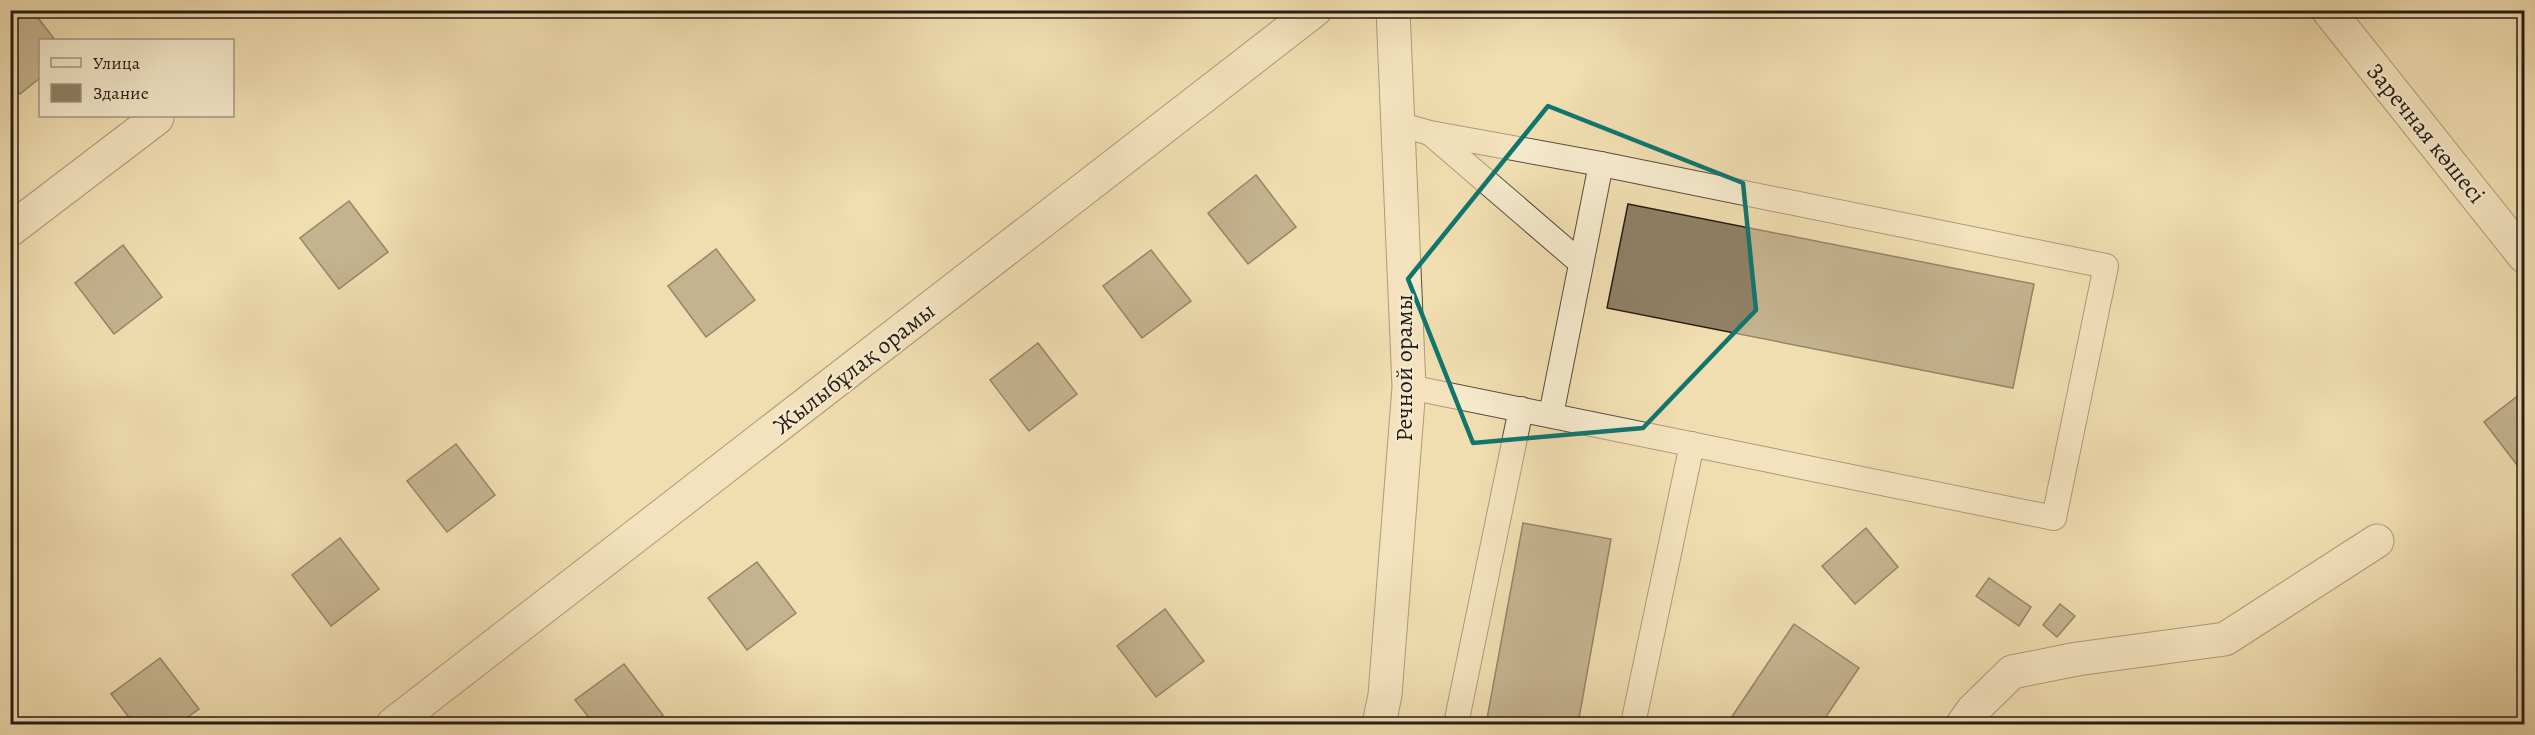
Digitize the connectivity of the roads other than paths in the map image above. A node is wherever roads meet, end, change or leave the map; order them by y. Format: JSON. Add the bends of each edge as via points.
{"nodes":[{"id":1,"x":1315,"y":10,"type":"edge"},
{"id":2,"x":1394,"y":10,"type":"edge"},
{"id":3,"x":2328,"y":10,"type":"edge"},
{"id":4,"x":157,"y":118,"type":"dead end"},
{"id":5,"x":1398,"y":124,"type":"junction"},
{"id":6,"x":1430,"y":133,"type":"junction"},
{"id":7,"x":1601,"y":164,"type":"junction"},
{"id":8,"x":10,"y":230,"type":"edge"},
{"id":9,"x":2524,"y":256,"type":"edge"},
{"id":10,"x":1581,"y":264,"type":"junction"},
{"id":11,"x":1409,"y":387,"type":"junction"},
{"id":12,"x":1521,"y":409,"type":"junction"},
{"id":13,"x":1551,"y":416,"type":"junction"},
{"id":14,"x":1692,"y":444,"type":"junction"},
{"id":15,"x":2377,"y":541,"type":"dead end"},
{"id":16,"x":393,"y":724,"type":"edge"},
{"id":17,"x":1379,"y":724,"type":"edge"},
{"id":18,"x":1456,"y":724,"type":"edge"},
{"id":19,"x":1633,"y":724,"type":"edge"},
{"id":20,"x":1963,"y":724,"type":"edge"}],
"edges":[{"from":1,"to":16,"type":"street","name":"Жылыбұлақ орамы"},
{"from":2,"to":5,"type":"street","name":"Речной орамы"},
{"from":3,"to":9,"type":"street","name":"Заречная көшесі"},
{"from":4,"to":8,"type":"street"},
{"from":5,"to":6,"type":"lane"},
{"from":5,"to":11,"type":"street","name":"Речной орамы"},
{"from":6,"to":7,"type":"lane"},
{"from":6,"to":10,"type":"lane"},
{"from":7,"to":10,"type":"lane"},
{"from":7,"to":14,"type":"lane","via":[[2106,266],[2054,518]]},
{"from":10,"to":13,"type":"lane"},
{"from":11,"to":12,"type":"lane"},
{"from":11,"to":17,"type":"street","name":"Речной орамы","via":[[1385,695]]},
{"from":12,"to":13,"type":"lane"},
{"from":12,"to":18,"type":"lane"},
{"from":13,"to":14,"type":"lane"},
{"from":14,"to":19,"type":"lane"},
{"from":15,"to":20,"type":"street","via":[[2225,639],[2012,672]]}]}
